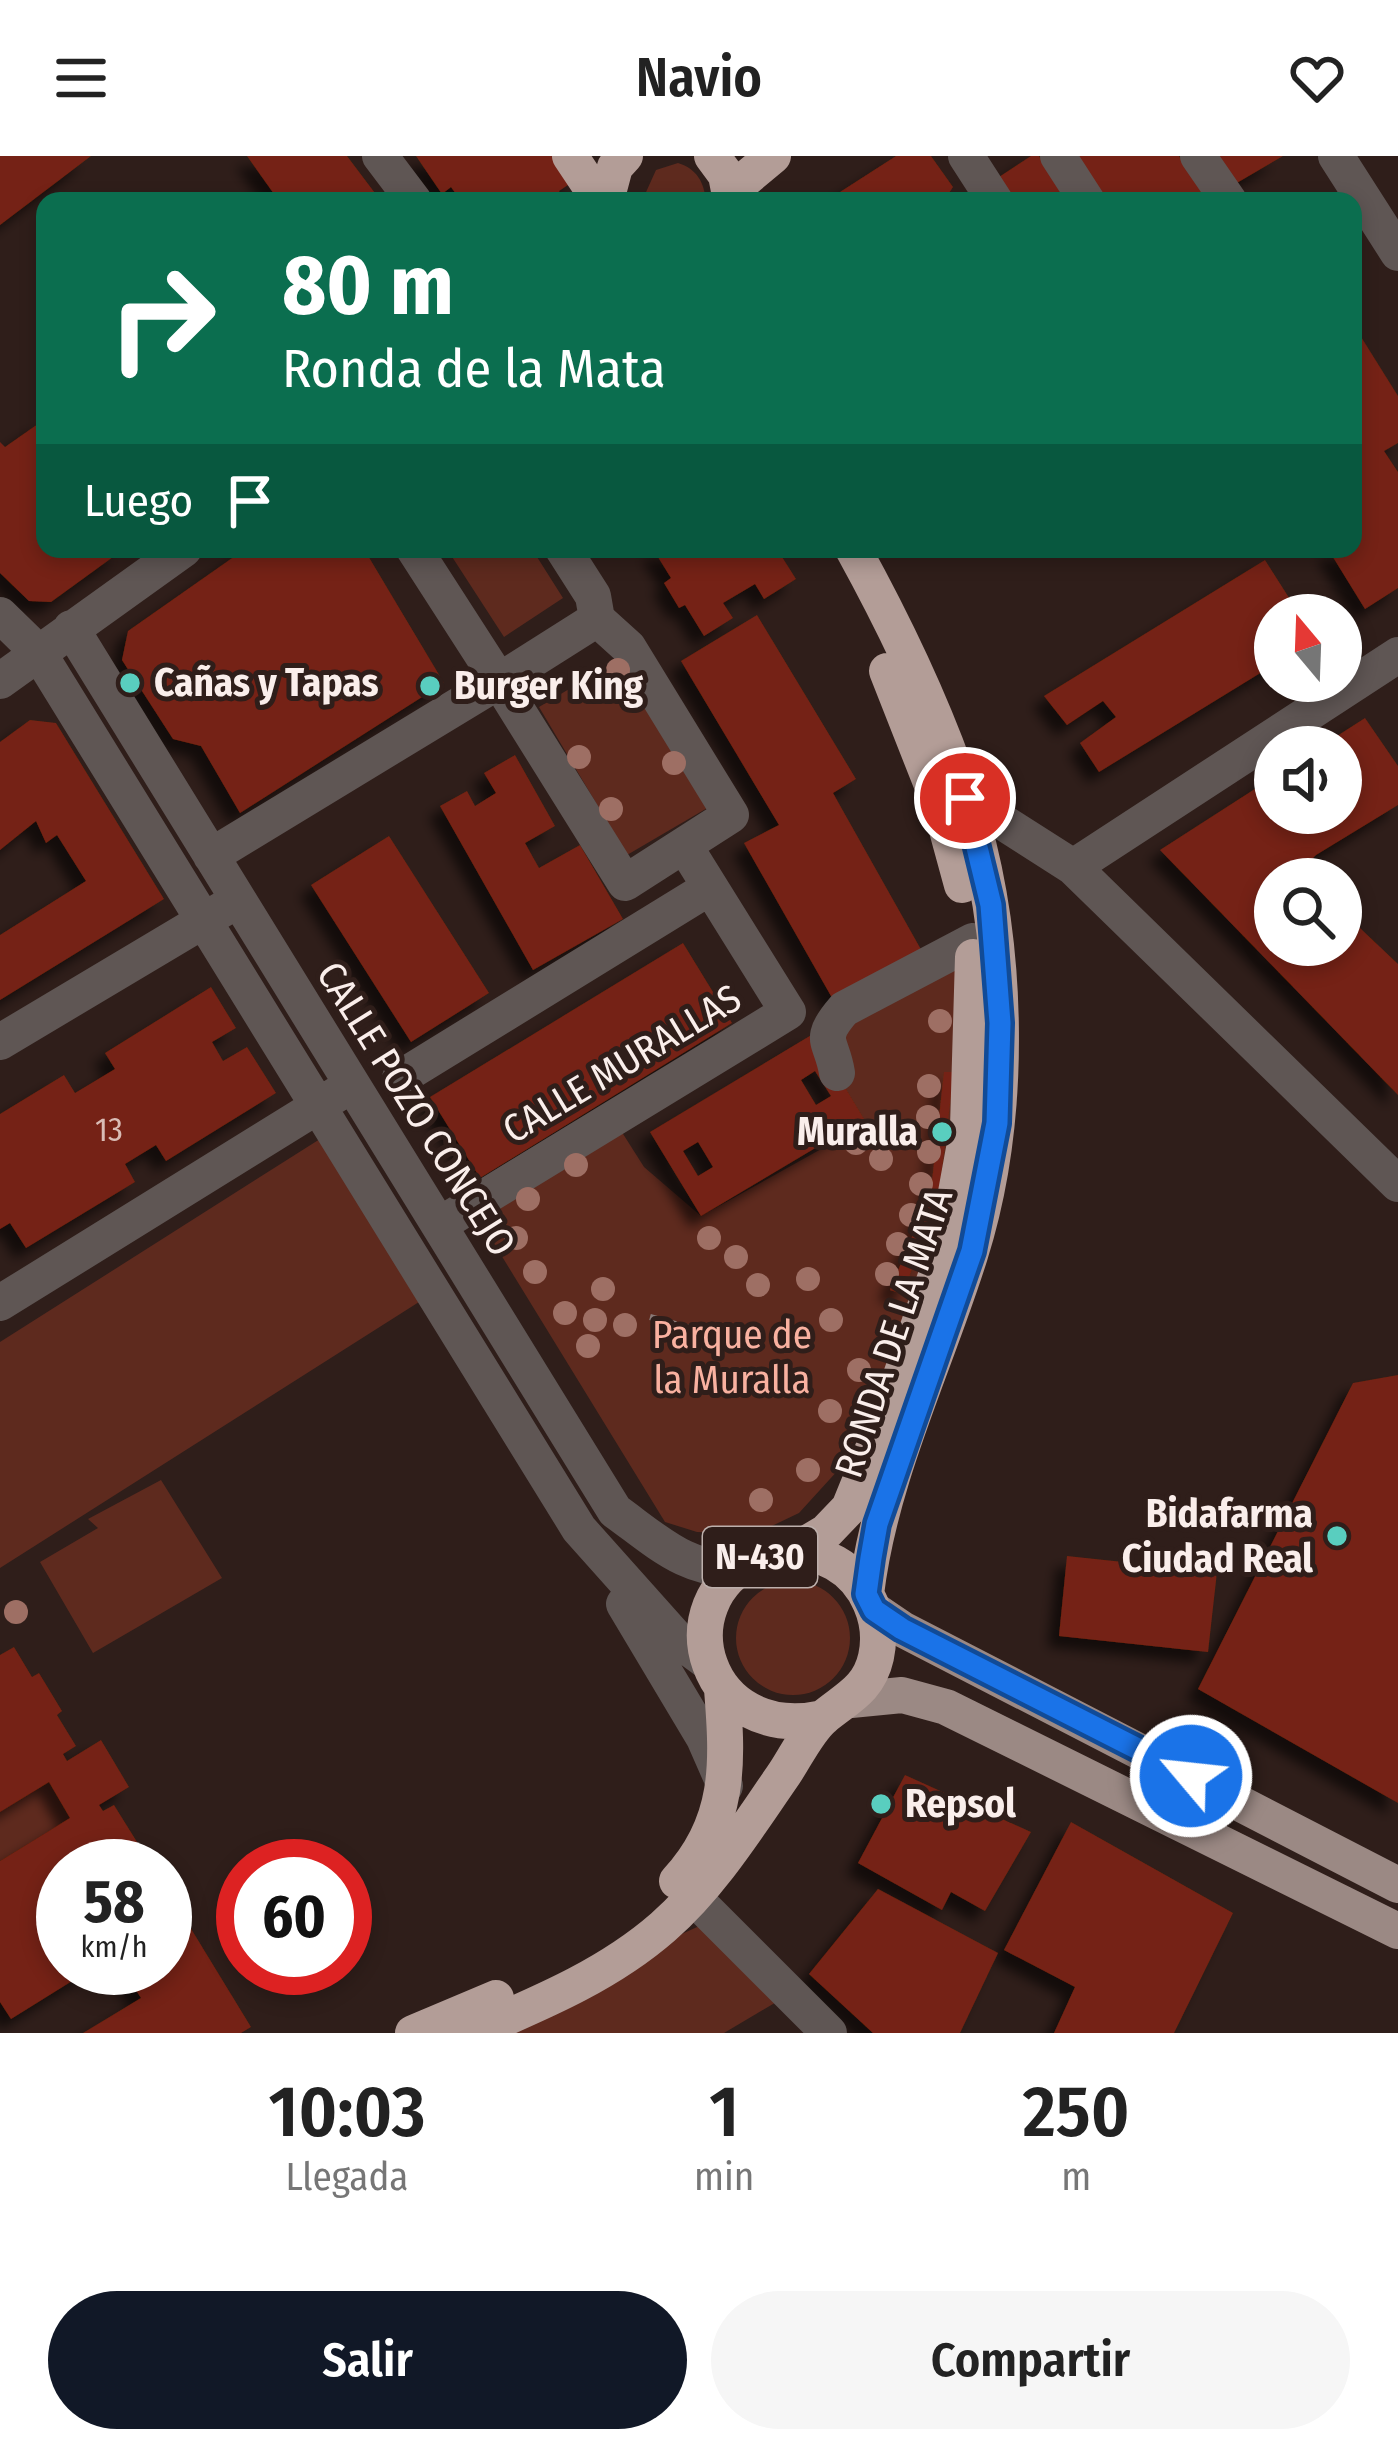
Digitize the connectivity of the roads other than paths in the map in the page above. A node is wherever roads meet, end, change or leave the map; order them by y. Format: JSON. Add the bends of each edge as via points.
{"nodes":[{"id":1,"x":380,"y":156,"type":"edge"},
{"id":2,"x":570,"y":156,"type":"edge"},
{"id":3,"x":626,"y":156,"type":"edge"},
{"id":4,"x":712,"y":156,"type":"edge"},
{"id":5,"x":773,"y":156,"type":"edge"},
{"id":6,"x":1058,"y":156,"type":"edge"},
{"id":7,"x":1198,"y":156,"type":"edge"},
{"id":8,"x":1336,"y":156,"type":"edge"},
{"id":9,"x":407,"y":192,"type":"edge"},
{"id":10,"x":596,"y":192,"type":"edge"},
{"id":11,"x":606,"y":192,"type":"edge"},
{"id":12,"x":730,"y":192,"type":"edge"},
{"id":13,"x":735,"y":192,"type":"edge"},
{"id":14,"x":1081,"y":192,"type":"edge"},
{"id":15,"x":1223,"y":192,"type":"edge"},
{"id":16,"x":1359,"y":192,"type":"edge"},
{"id":17,"x":1362,"y":197,"type":"edge"},
{"id":18,"x":1398,"y":253,"type":"edge"},
{"id":19,"x":171,"y":558,"type":"edge"},
{"id":20,"x":420,"y":558,"type":"edge"},
{"id":21,"x":568,"y":558,"type":"edge"},
{"id":22,"x":834,"y":558,"type":"edge"},
{"id":23,"x":858,"y":558,"type":"edge"},
{"id":24,"x":0,"y":615,"type":"edge"},
{"id":25,"x":597,"y":619,"type":"junction"},
{"id":26,"x":71,"y":628,"type":"junction"},
{"id":27,"x":38,"y":652,"type":"junction"},
{"id":28,"x":1398,"y":655,"type":"edge"},
{"id":29,"x":499,"y":681,"type":"junction"},
{"id":30,"x":0,"y":682,"type":"edge"},
{"id":31,"x":965,"y":798,"type":"junction"},
{"id":32,"x":684,"y":845,"type":"junction"},
{"id":33,"x":211,"y":856,"type":"junction"},
{"id":34,"x":1073,"y":867,"type":"junction"},
{"id":35,"x":709,"y":888,"type":"junction"},
{"id":36,"x":238,"y":900,"type":"junction"},
{"id":37,"x":204,"y":920,"type":"junction"},
{"id":38,"x":973,"y":941,"type":"junction"},
{"id":39,"x":0,"y":1042,"type":"edge"},
{"id":40,"x":837,"y":1073,"type":"dead end"},
{"id":41,"x":400,"y":1078,"type":"dead end"},
{"id":42,"x":352,"y":1085,"type":"junction"},
{"id":43,"x":320,"y":1105,"type":"junction"},
{"id":44,"x":1398,"y":1184,"type":"edge"},
{"id":45,"x":439,"y":1225,"type":"junction"},
{"id":46,"x":0,"y":1303,"type":"edge"},
{"id":47,"x":579,"y":1528,"type":"junction"},
{"id":48,"x":794,"y":1551,"type":"junction"},
{"id":49,"x":742,"y":1567,"type":"junction"},
{"id":50,"x":870,"y":1602,"type":"junction"},
{"id":51,"x":715,"y":1676,"type":"junction"},
{"id":52,"x":837,"y":1709,"type":"junction"},
{"id":53,"x":725,"y":1786,"type":"junction"},
{"id":54,"x":1398,"y":1885,"type":"edge"},
{"id":55,"x":692,"y":1897,"type":"junction"},
{"id":56,"x":1398,"y":1931,"type":"edge"},
{"id":57,"x":413,"y":2033,"type":"edge"},
{"id":58,"x":471,"y":2033,"type":"edge"},
{"id":59,"x":829,"y":2033,"type":"edge"}],
"edges":[{"from":1,"to":9,"type":"street"},
{"from":2,"to":10,"type":"highway"},
{"from":3,"to":11,"type":"highway"},
{"from":4,"to":12,"type":"highway"},
{"from":5,"to":13,"type":"highway"},
{"from":6,"to":14,"type":"street"},
{"from":7,"to":15,"type":"street"},
{"from":8,"to":16,"type":"street"},
{"from":17,"to":18,"type":"street"},
{"from":19,"to":26,"type":"street"},
{"from":20,"to":29,"type":"street"},
{"from":21,"to":25,"type":"street"},
{"from":22,"to":38,"type":"highway","name":"RONDA DE LA MATA","number":"N-430","via":[[941,808]]},
{"from":23,"to":31,"type":"highway","name":"RONDA DE LA MATA","number":"N-430"},
{"from":24,"to":27,"type":"street","name":"CALLE POZO CONCEJO"},
{"from":25,"to":29,"type":"street"},
{"from":25,"to":32,"type":"street","via":[[628,647],[730,815]]},
{"from":26,"to":27,"type":"street"},
{"from":26,"to":33,"type":"street","name":"CALLE POZO CONCEJO"},
{"from":27,"to":30,"type":"street"},
{"from":27,"to":37,"type":"street","name":"CALLE POZO CONCEJO"},
{"from":28,"to":34,"type":"street"},
{"from":29,"to":32,"type":"street","via":[[625,883]]},
{"from":29,"to":33,"type":"street"},
{"from":31,"to":34,"type":"street"},
{"from":31,"to":50,"type":"highway","name":"RONDA DE LA MATA","number":"N-430","via":[[991,905],[997,1123],[972,1251],[877,1524]]},
{"from":32,"to":35,"type":"street"},
{"from":33,"to":36,"type":"street","name":"CALLE POZO CONCEJO"},
{"from":34,"to":44,"type":"street"},
{"from":35,"to":41,"type":"street"},
{"from":35,"to":45,"type":"street","name":"CALLE MURALLAS","via":[[788,1012]]},
{"from":36,"to":37,"type":"street"},
{"from":36,"to":42,"type":"street","name":"CALLE POZO CONCEJO"},
{"from":37,"to":39,"type":"street"},
{"from":37,"to":43,"type":"street","name":"CALLE POZO CONCEJO"},
{"from":38,"to":40,"type":"street","via":[[844,1009],[825,1041]]},
{"from":38,"to":48,"type":"highway","name":"RONDA DE LA MATA","number":"N-430","via":[[968,1127],[946,1247],[849,1508]]},
{"from":42,"to":43,"type":"street"},
{"from":42,"to":45,"type":"street","name":"CALLE POZO CONCEJO"},
{"from":43,"to":46,"type":"street"},
{"from":43,"to":47,"type":"street","name":"CALLE POZO CONCEJO"},
{"from":45,"to":49,"type":"street","name":"CALLE POZO CONCEJO","via":[[615,1510],[694,1564]]},
{"from":47,"to":51,"type":"street","name":"CALLE POZO CONCEJO"},
{"from":47,"to":53,"type":"street","name":"CALLE POZO CONCEJO"},
{"from":48,"to":49,"type":"highway","number":"N-430"},
{"from":48,"to":50,"type":"highway","number":"N-430","via":[[836,1563]]},
{"from":49,"to":51,"type":"highway","number":"N-430","via":[[710,1610],[705,1636]]},
{"from":50,"to":52,"type":"highway","number":"N-430","via":[[876,1658],[866,1681]]},
{"from":50,"to":54,"type":"main road","via":[[902,1629]]},
{"from":51,"to":52,"type":"highway","via":[[742,1708],[768,1720],[796,1724]]},
{"from":51,"to":53,"type":"highway","number":"N-430"},
{"from":52,"to":55,"type":"highway","number":"N-430"},
{"from":52,"to":56,"type":"main road","via":[[902,1695],[946,1706]]},
{"from":53,"to":57,"type":"highway","number":"N-430","via":[[698,1858],[646,1914],[557,1971]]},
{"from":55,"to":58,"type":"highway","number":"N-430","via":[[613,1965]]},
{"from":55,"to":59,"type":"street"}]}
